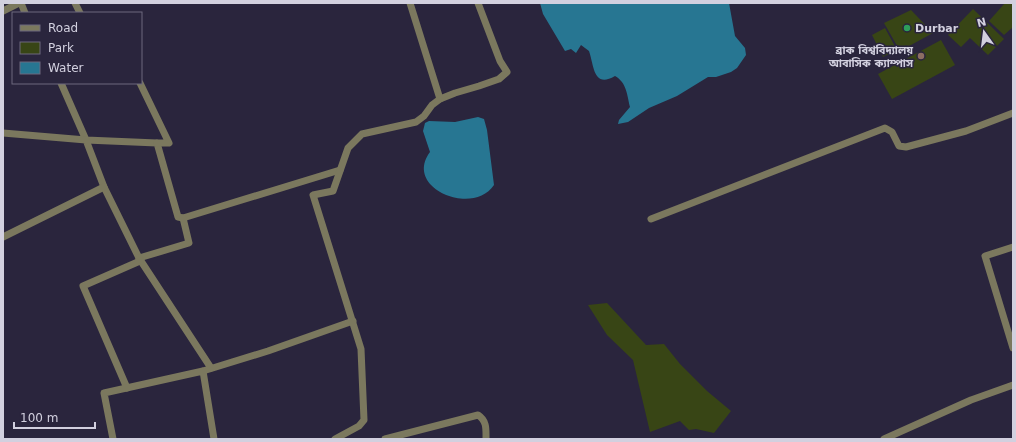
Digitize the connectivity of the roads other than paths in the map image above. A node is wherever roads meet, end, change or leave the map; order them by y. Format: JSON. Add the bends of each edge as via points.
{"nodes":[{"id":1,"x":20,"y":3,"type":"edge"},
{"id":2,"x":75,"y":3,"type":"edge"},
{"id":3,"x":410,"y":3,"type":"edge"},
{"id":4,"x":478,"y":3,"type":"edge"},
{"id":5,"x":3,"y":11,"type":"edge"},
{"id":6,"x":24,"y":12,"type":"edge"},
{"id":7,"x":80,"y":12,"type":"edge"},
{"id":8,"x":61,"y":84,"type":"edge"},
{"id":9,"x":140,"y":84,"type":"edge"},
{"id":10,"x":440,"y":99,"type":"junction"},
{"id":11,"x":1013,"y":113,"type":"edge"},
{"id":12,"x":3,"y":133,"type":"edge"},
{"id":13,"x":86,"y":140,"type":"junction"},
{"id":14,"x":157,"y":144,"type":"junction"},
{"id":15,"x":340,"y":170,"type":"junction"},
{"id":16,"x":104,"y":187,"type":"junction"},
{"id":17,"x":183,"y":218,"type":"junction"},
{"id":18,"x":651,"y":219,"type":"dead end"},
{"id":19,"x":3,"y":237,"type":"edge"},
{"id":20,"x":1013,"y":247,"type":"edge"},
{"id":21,"x":140,"y":260,"type":"junction"},
{"id":22,"x":353,"y":321,"type":"junction"},
{"id":23,"x":1013,"y":348,"type":"edge"},
{"id":24,"x":211,"y":368,"type":"junction"},
{"id":25,"x":203,"y":371,"type":"junction"},
{"id":26,"x":1013,"y":385,"type":"edge"},
{"id":27,"x":127,"y":388,"type":"junction"},
{"id":28,"x":338,"y":438,"type":"edge"},
{"id":29,"x":113,"y":439,"type":"edge"},
{"id":30,"x":214,"y":439,"type":"edge"},
{"id":31,"x":384,"y":439,"type":"edge"},
{"id":32,"x":486,"y":439,"type":"edge"},
{"id":33,"x":884,"y":439,"type":"edge"}],
"edges":[{"from":1,"to":5,"type":"street"},
{"from":1,"to":6,"type":"street"},
{"from":2,"to":7,"type":"street"},
{"from":3,"to":10,"type":"street"},
{"from":4,"to":10,"type":"street","via":[[500,61],[507,72],[499,79]]},
{"from":8,"to":13,"type":"street"},
{"from":9,"to":14,"type":"street","via":[[169,143]]},
{"from":10,"to":15,"type":"street","via":[[416,122],[362,134],[348,148]]},
{"from":11,"to":18,"type":"street","via":[[966,131],[906,147],[899,146],[892,132],[885,128]]},
{"from":12,"to":13,"type":"street"},
{"from":13,"to":14,"type":"street"},
{"from":13,"to":16,"type":"street"},
{"from":14,"to":17,"type":"street","via":[[173,205],[178,217]]},
{"from":15,"to":17,"type":"street"},
{"from":15,"to":22,"type":"street","via":[[333,191],[313,195]]},
{"from":16,"to":19,"type":"street"},
{"from":16,"to":21,"type":"street"},
{"from":17,"to":21,"type":"street","via":[[189,243]]},
{"from":20,"to":23,"type":"street","via":[[985,256]]},
{"from":21,"to":24,"type":"street"},
{"from":21,"to":27,"type":"street","via":[[83,286]]},
{"from":22,"to":24,"type":"street"},
{"from":22,"to":28,"type":"street","via":[[361,348],[364,420],[359,426]]},
{"from":24,"to":25,"type":"street"},
{"from":25,"to":27,"type":"street"},
{"from":25,"to":30,"type":"street"},
{"from":26,"to":33,"type":"street","via":[[971,400]]},
{"from":27,"to":29,"type":"street","via":[[104,393]]},
{"from":31,"to":32,"type":"street","via":[[478,415],[483,418],[486,425]]}]}
